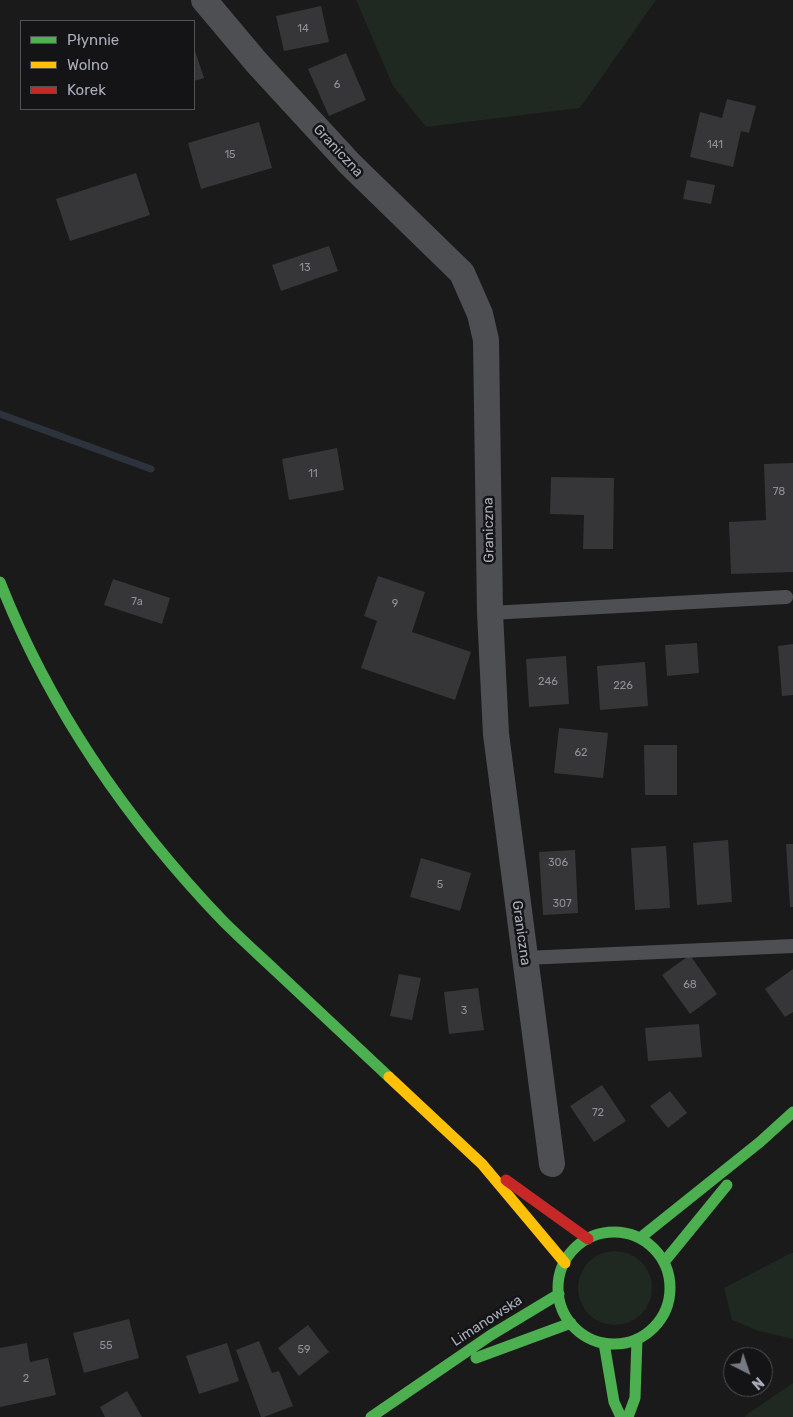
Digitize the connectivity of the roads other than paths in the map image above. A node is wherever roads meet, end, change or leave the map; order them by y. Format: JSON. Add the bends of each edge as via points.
{"nodes":[{"id":1,"x":204,"y":0,"type":"edge"},
{"id":2,"x":0,"y":582,"type":"edge"},
{"id":3,"x":786,"y":597,"type":"dead end"},
{"id":4,"x":490,"y":613,"type":"junction"},
{"id":5,"x":793,"y":946,"type":"edge"},
{"id":6,"x":524,"y":958,"type":"junction"},
{"id":7,"x":793,"y":1112,"type":"edge"},
{"id":8,"x":760,"y":1142,"type":"junction"},
{"id":9,"x":482,"y":1164,"type":"junction"},
{"id":10,"x":552,"y":1164,"type":"dead end"},
{"id":11,"x":640,"y":1238,"type":"junction"},
{"id":12,"x":588,"y":1239,"type":"junction"},
{"id":13,"x":664,"y":1262,"type":"junction"},
{"id":14,"x":565,"y":1263,"type":"junction"},
{"id":15,"x":559,"y":1294,"type":"junction"},
{"id":16,"x":571,"y":1323,"type":"junction"},
{"id":17,"x":637,"y":1339,"type":"junction"},
{"id":18,"x":604,"y":1343,"type":"junction"},
{"id":19,"x":432,"y":1375,"type":"junction"},
{"id":20,"x":371,"y":1417,"type":"edge"},
{"id":21,"x":621,"y":1417,"type":"edge"},
{"id":22,"x":628,"y":1417,"type":"edge"}],
"edges":[{"from":1,"to":4,"type":"street","name":"Graniczna","via":[[350,164],[462,273],[480,314],[486,340]]},
{"from":2,"to":9,"type":"main road","via":[[19,630],[66,717],[116,793],[165,856],[224,922]]},
{"from":3,"to":4,"type":"lane"},
{"from":4,"to":6,"type":"street","name":"Graniczna","via":[[496,734]]},
{"from":5,"to":6,"type":"lane"},
{"from":6,"to":10,"type":"street","name":"Graniczna"},
{"from":7,"to":8,"type":"main road"},
{"from":8,"to":11,"type":"main road"},
{"from":8,"to":13,"type":"main road"},
{"from":9,"to":12,"type":"main road"},
{"from":9,"to":14,"type":"main road"},
{"from":11,"to":12,"type":"main road","via":[[614,1232]]},
{"from":11,"to":13,"type":"main road"},
{"from":12,"to":14,"type":"main road","via":[[577,1246]]},
{"from":13,"to":17,"type":"main road","via":[[670,1277],[668,1302],[657,1324]]},
{"from":14,"to":15,"type":"main road","via":[[559,1280]]},
{"from":15,"to":16,"type":"main road"},
{"from":15,"to":19,"type":"main road","name":"Limanowska","via":[[491,1334]]},
{"from":16,"to":18,"type":"main road","via":[[581,1333]]},
{"from":16,"to":19,"type":"main road","name":"Limanowska"},
{"from":17,"to":18,"type":"main road","via":[[623,1344]]},
{"from":17,"to":22,"type":"main road","via":[[635,1398]]},
{"from":18,"to":21,"type":"main road","via":[[614,1402]]},
{"from":19,"to":20,"type":"main road","name":"Limanowska"}]}
